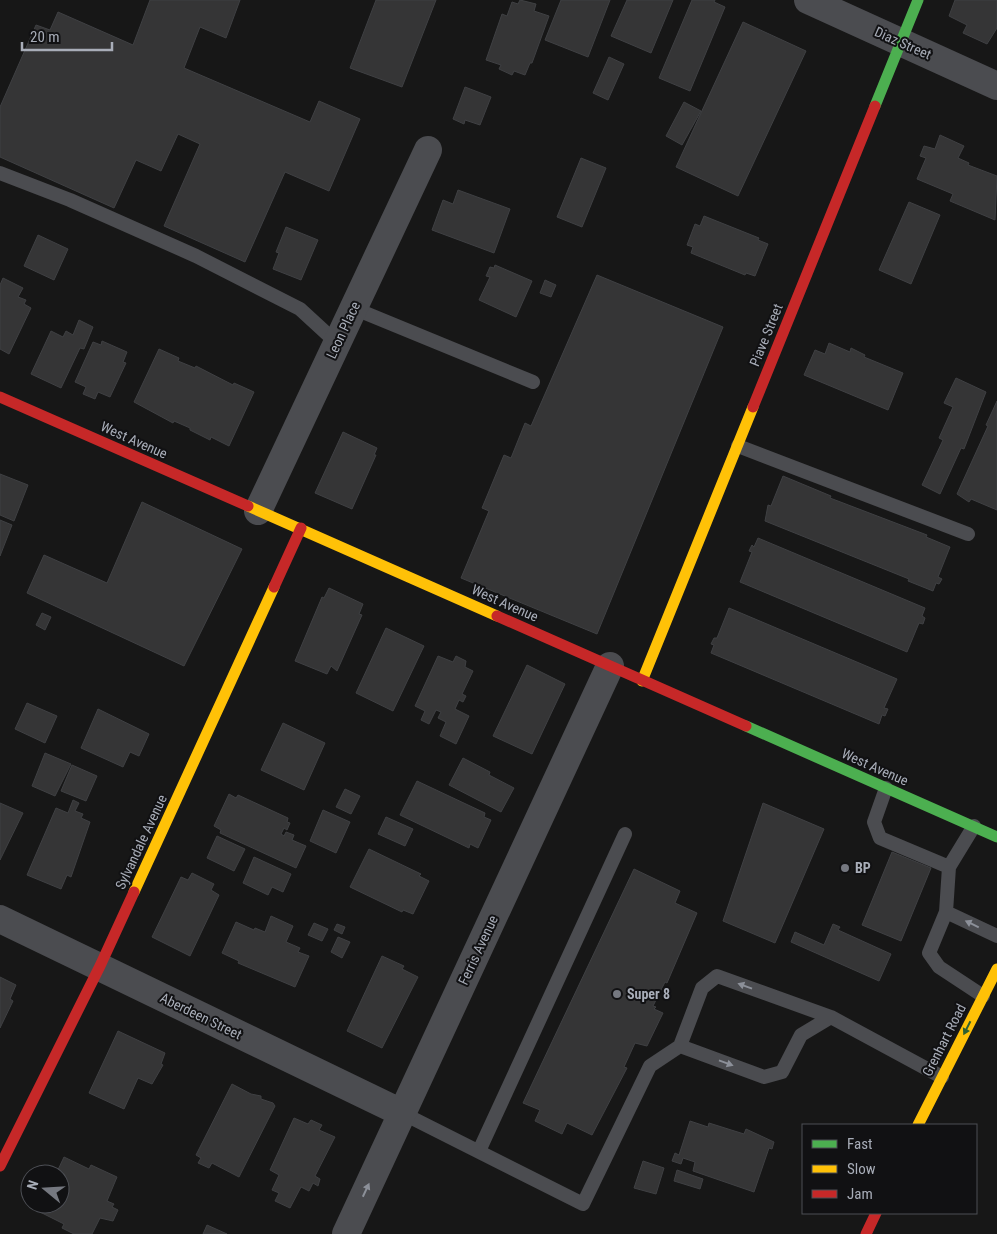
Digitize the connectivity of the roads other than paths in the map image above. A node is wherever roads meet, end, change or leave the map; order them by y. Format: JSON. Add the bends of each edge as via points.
{"nodes":[{"id":1,"x":808,"y":0,"type":"edge"},
{"id":2,"x":918,"y":0,"type":"edge"},
{"id":3,"x":901,"y":42,"type":"junction"},
{"id":4,"x":997,"y":86,"type":"edge"},
{"id":5,"x":428,"y":150,"type":"dead end"},
{"id":6,"x":0,"y":173,"type":"edge"},
{"id":7,"x":353,"y":308,"type":"junction"},
{"id":8,"x":337,"y":343,"type":"junction"},
{"id":9,"x":533,"y":382,"type":"dead end"},
{"id":10,"x":0,"y":397,"type":"edge"},
{"id":11,"x":738,"y":446,"type":"junction"},
{"id":12,"x":258,"y":511,"type":"junction"},
{"id":13,"x":301,"y":528,"type":"junction"},
{"id":14,"x":968,"y":534,"type":"dead end"},
{"id":15,"x":610,"y":666,"type":"junction"},
{"id":16,"x":642,"y":681,"type":"junction"},
{"id":17,"x":886,"y":788,"type":"junction"},
{"id":18,"x":974,"y":826,"type":"junction"},
{"id":19,"x":625,"y":834,"type":"dead end"},
{"id":20,"x":997,"y":836,"type":"edge"},
{"id":21,"x":949,"y":867,"type":"junction"},
{"id":22,"x":946,"y":912,"type":"junction"},
{"id":23,"x":0,"y":919,"type":"edge"},
{"id":24,"x":997,"y":936,"type":"edge"},
{"id":25,"x":100,"y":966,"type":"junction"},
{"id":26,"x":997,"y":969,"type":"edge"},
{"id":27,"x":983,"y":996,"type":"junction"},
{"id":28,"x":831,"y":1018,"type":"junction"},
{"id":29,"x":680,"y":1046,"type":"junction"},
{"id":30,"x":942,"y":1077,"type":"junction"},
{"id":31,"x":402,"y":1113,"type":"junction"},
{"id":32,"x":918,"y":1124,"type":"edge"},
{"id":33,"x":478,"y":1151,"type":"junction"},
{"id":34,"x":0,"y":1166,"type":"edge"},
{"id":35,"x":876,"y":1214,"type":"edge"},
{"id":36,"x":346,"y":1234,"type":"edge"},
{"id":37,"x":866,"y":1234,"type":"edge"}],
"edges":[{"from":1,"to":3,"type":"street","name":"Diaz Street"},
{"from":2,"to":3,"type":"street","name":"Piave Street"},
{"from":3,"to":4,"type":"street","name":"Diaz Street"},
{"from":3,"to":11,"type":"street","name":"Piave Street"},
{"from":5,"to":7,"type":"street","name":"Leon Place"},
{"from":6,"to":8,"type":"lane","via":[[70,200],[204,260],[300,308]]},
{"from":7,"to":8,"type":"street","name":"Leon Place"},
{"from":7,"to":9,"type":"lane"},
{"from":8,"to":12,"type":"street","name":"Leon Place"},
{"from":10,"to":12,"type":"street","name":"West Avenue"},
{"from":11,"to":14,"type":"lane"},
{"from":11,"to":16,"type":"street","name":"Piave Street"},
{"from":12,"to":13,"type":"street","name":"West Avenue"},
{"from":13,"to":15,"type":"street","name":"West Avenue"},
{"from":13,"to":25,"type":"street","name":"Sylvandale Avenue"},
{"from":15,"to":16,"type":"street","name":"West Avenue"},
{"from":15,"to":31,"type":"street","name":"Ferris Avenue"},
{"from":16,"to":17,"type":"street","name":"West Avenue"},
{"from":17,"to":18,"type":"street","name":"West Avenue"},
{"from":17,"to":21,"type":"lane","via":[[874,822],[880,838]]},
{"from":18,"to":20,"type":"street","name":"West Avenue"},
{"from":18,"to":21,"type":"lane"},
{"from":19,"to":33,"type":"lane"},
{"from":21,"to":22,"type":"lane"},
{"from":24,"to":22,"type":"lane","one_way":true},
{"from":22,"to":27,"type":"lane","via":[[929,953],[939,967]]},
{"from":23,"to":25,"type":"street","name":"Aberdeen Street"},
{"from":25,"to":31,"type":"street","name":"Aberdeen Street"},
{"from":25,"to":34,"type":"street","name":"Sylvandale Avenue"},
{"from":26,"to":27,"type":"street","name":"Grenhart Road"},
{"from":27,"to":30,"type":"street","name":"Grenhart Road","one_way":true},
{"from":29,"to":28,"type":"lane","one_way":true,"via":[[764,1077],[782,1072],[801,1035]]},
{"from":28,"to":29,"type":"lane","one_way":true,"via":[[717,976],[702,988]]},
{"from":28,"to":30,"type":"lane"},
{"from":29,"to":33,"type":"lane","via":[[650,1066],[583,1204]]},
{"from":30,"to":32,"type":"street","name":"Grenhart Road"},
{"from":31,"to":33,"type":"lane"},
{"from":36,"to":31,"type":"street","name":"Ferris Avenue","one_way":true},
{"from":35,"to":37,"type":"street"}]}
